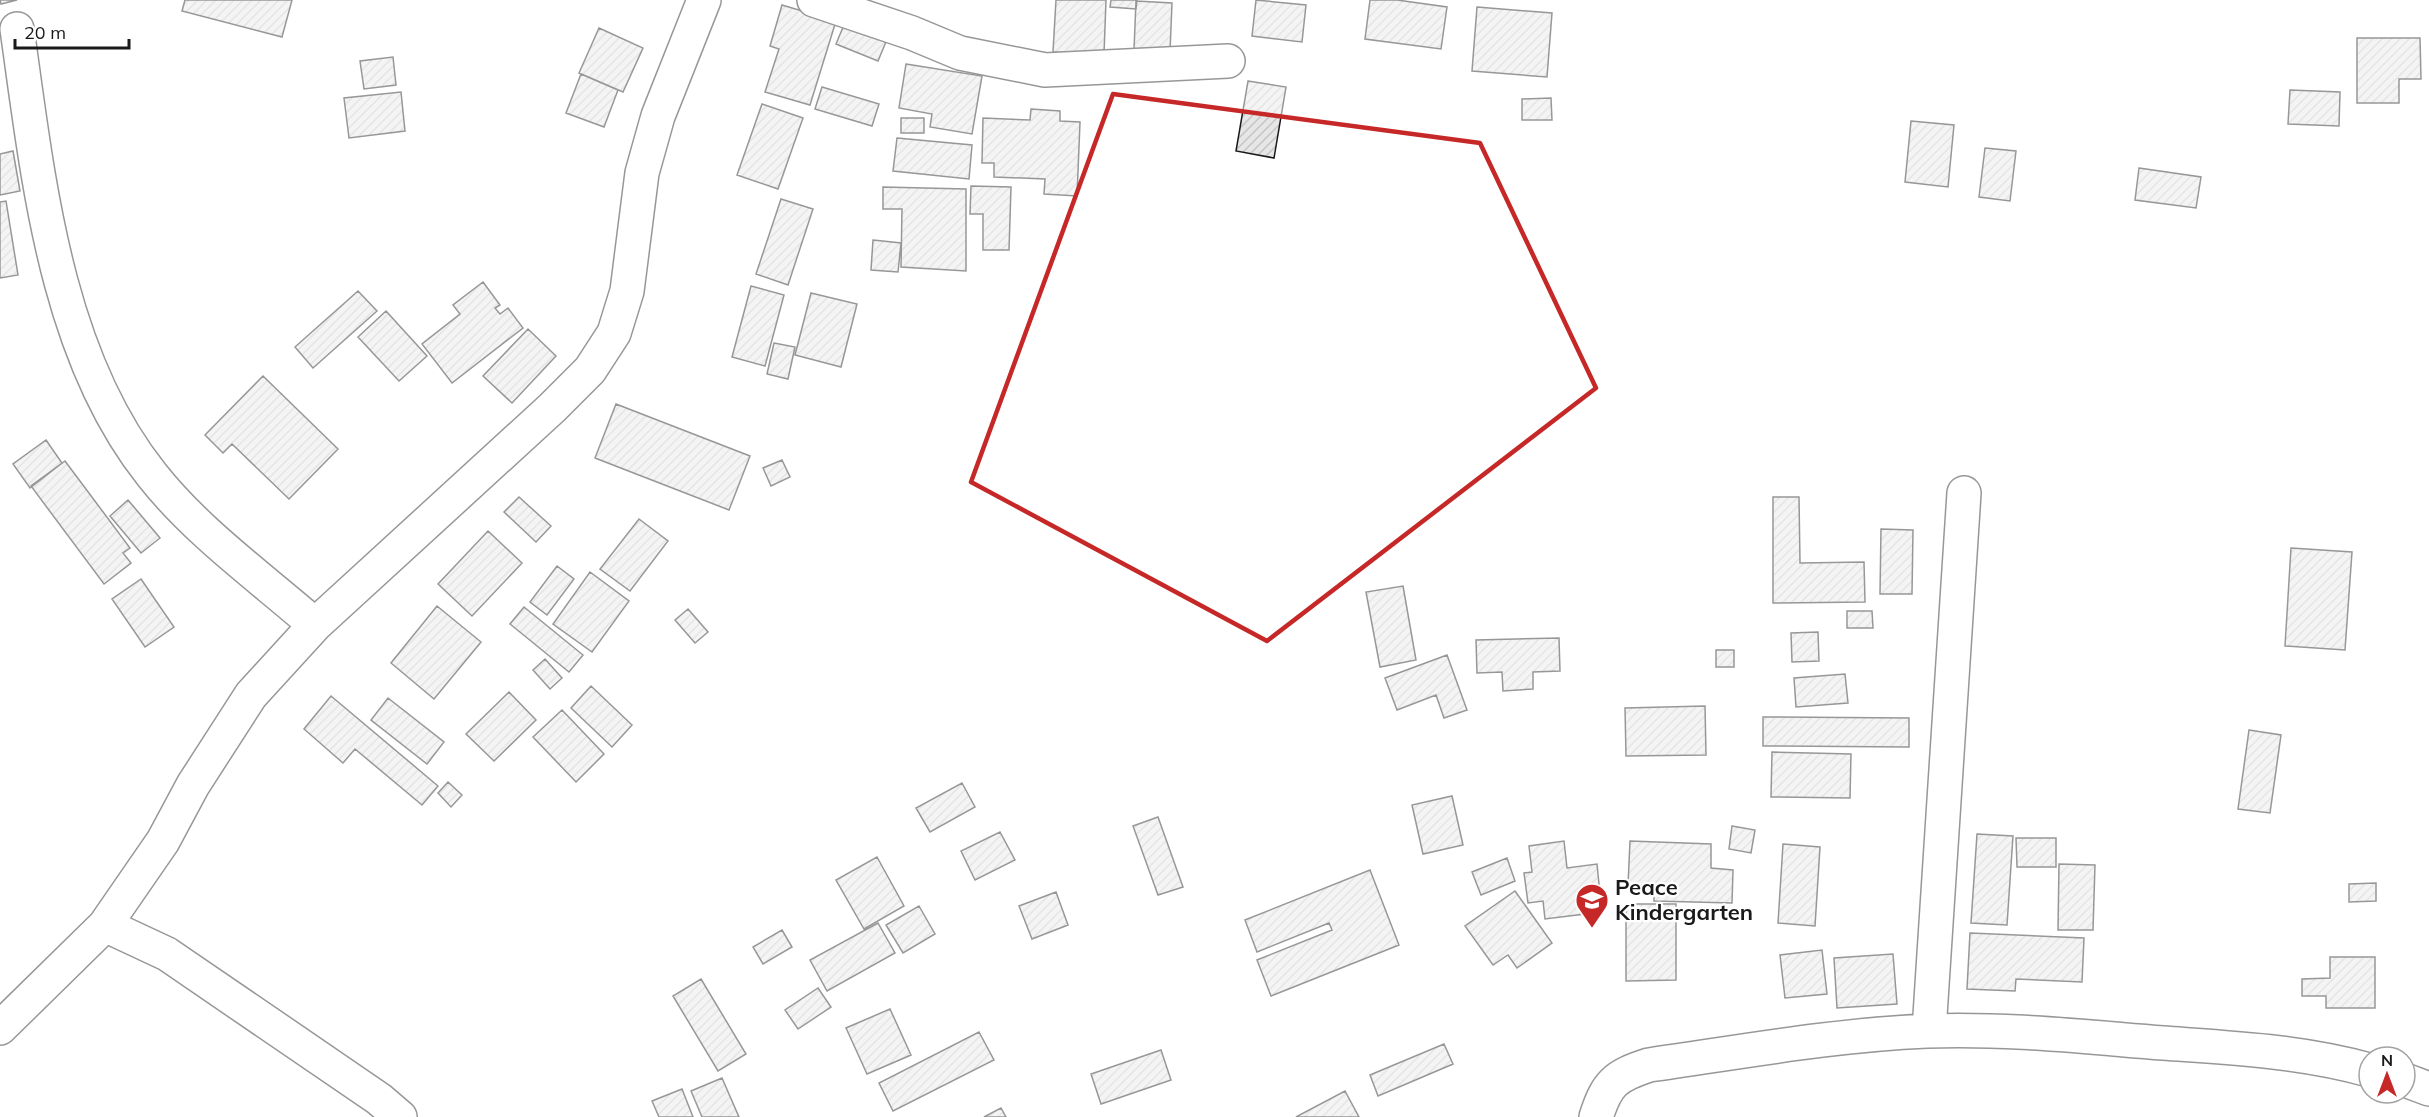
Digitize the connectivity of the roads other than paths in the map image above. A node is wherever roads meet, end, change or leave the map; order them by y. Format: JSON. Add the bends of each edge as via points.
{"nodes":[{"id":1,"x":704,"y":0,"type":"edge"},
{"id":2,"x":814,"y":0,"type":"edge"},
{"id":3,"x":16,"y":29,"type":"dead end"},
{"id":4,"x":1228,"y":61,"type":"dead end"},
{"id":5,"x":1964,"y":493,"type":"dead end"},
{"id":6,"x":315,"y":625,"type":"junction"},
{"id":7,"x":105,"y":925,"type":"junction"},
{"id":8,"x":0,"y":1028,"type":"edge"},
{"id":9,"x":1929,"y":1031,"type":"junction"},
{"id":10,"x":2357,"y":1066,"type":"edge"},
{"id":11,"x":1590,"y":1114,"type":"edge"},
{"id":12,"x":400,"y":1117,"type":"edge"}],
"edges":[{"from":1,"to":6,"type":"street","via":[[658,116],[642,173],[627,291],[614,333],[590,370],[552,408]]},
{"from":2,"to":4,"type":"street","via":[[960,52],[1045,70]]},
{"from":3,"to":6,"type":"street","via":[[48,237],[65,296],[118,427],[152,475],[192,518]]},
{"from":5,"to":9,"type":"street"},
{"from":6,"to":7,"type":"street","via":[[251,695],[163,841]]},
{"from":7,"to":8,"type":"street"},
{"from":7,"to":12,"type":"street","via":[[167,954]]},
{"from":9,"to":10,"type":"street","via":[[2065,1035],[2269,1050]]},
{"from":9,"to":11,"type":"street","via":[[1848,1037],[1648,1065],[1621,1074]]}]}
